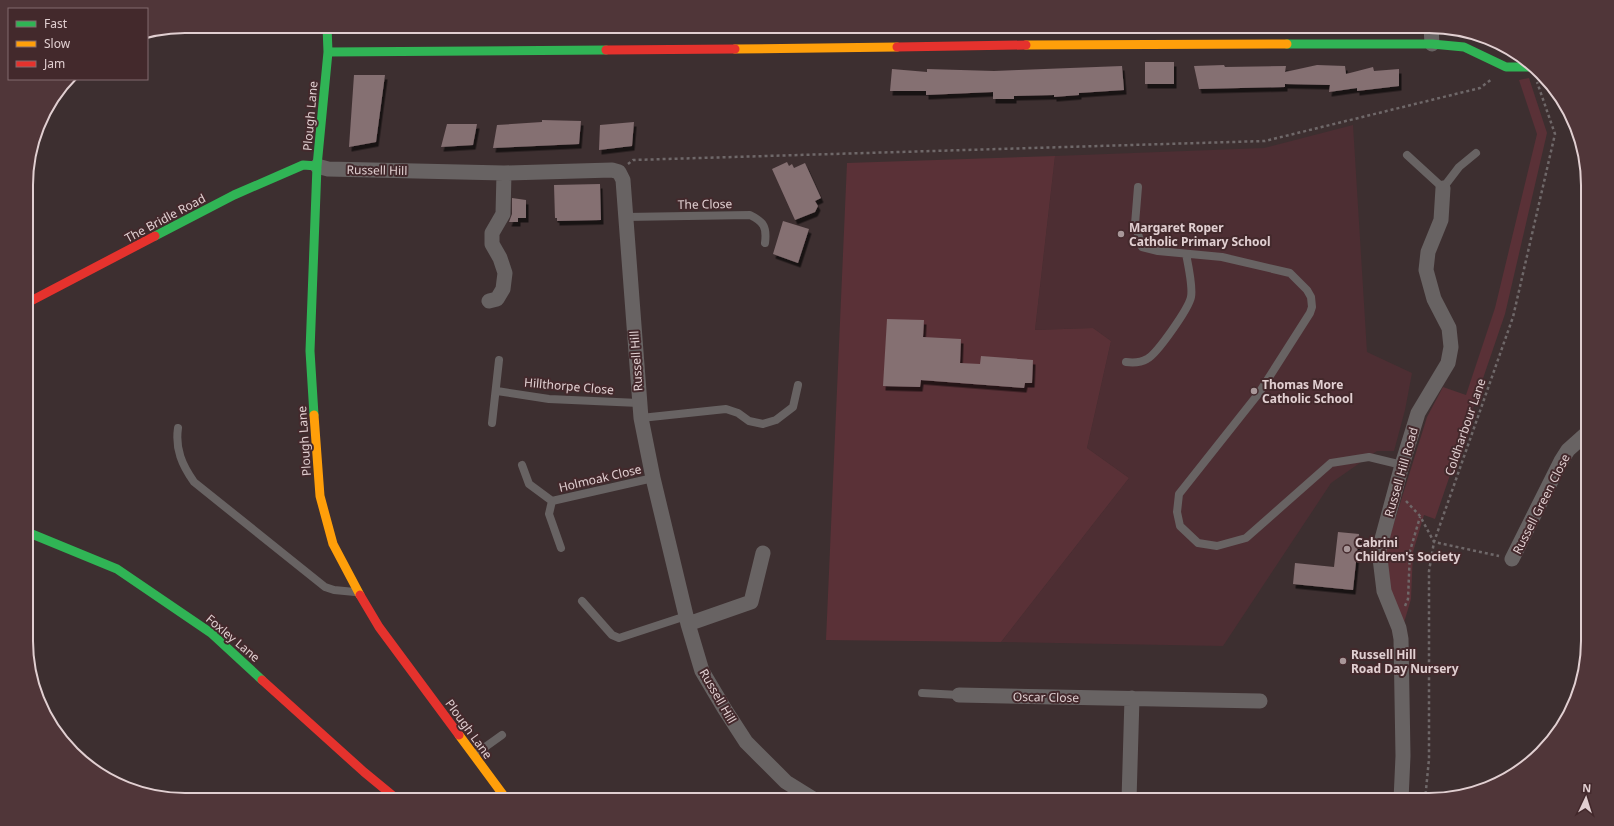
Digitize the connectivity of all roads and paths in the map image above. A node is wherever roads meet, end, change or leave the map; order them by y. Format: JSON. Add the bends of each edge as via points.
{"nodes":[{"id":1,"x":327,"y":33,"type":"edge"},
{"id":2,"x":1431,"y":33,"type":"edge"},
{"id":3,"x":1432,"y":44,"type":"junction"},
{"id":4,"x":328,"y":52,"type":"junction"},
{"id":5,"x":1506,"y":67,"type":"junction"},
{"id":6,"x":1526,"y":68,"type":"edge"},
{"id":7,"x":1538,"y":80,"type":"edge"},
{"id":8,"x":1476,"y":153,"type":"dead end"},
{"id":9,"x":1407,"y":155,"type":"dead end"},
{"id":10,"x":317,"y":166,"type":"junction"},
{"id":11,"x":619,"y":172,"type":"junction"},
{"id":12,"x":504,"y":173,"type":"junction"},
{"id":13,"x":1138,"y":187,"type":"dead end"},
{"id":14,"x":1443,"y":188,"type":"junction"},
{"id":15,"x":624,"y":217,"type":"junction"},
{"id":16,"x":765,"y":243,"type":"dead end"},
{"id":17,"x":1186,"y":254,"type":"junction"},
{"id":18,"x":33,"y":300,"type":"edge"},
{"id":19,"x":488,"y":301,"type":"dead end"},
{"id":20,"x":499,"y":360,"type":"dead end"},
{"id":21,"x":1126,"y":362,"type":"dead end"},
{"id":22,"x":798,"y":385,"type":"dead end"},
{"id":23,"x":497,"y":391,"type":"junction"},
{"id":24,"x":639,"y":403,"type":"junction"},
{"id":25,"x":641,"y":418,"type":"junction"},
{"id":26,"x":492,"y":423,"type":"dead end"},
{"id":27,"x":178,"y":428,"type":"dead end"},
{"id":28,"x":1581,"y":438,"type":"edge"},
{"id":29,"x":522,"y":465,"type":"dead end"},
{"id":30,"x":1402,"y":465,"type":"junction"},
{"id":31,"x":653,"y":478,"type":"junction"},
{"id":32,"x":1395,"y":489,"type":"junction"},
{"id":33,"x":552,"y":501,"type":"junction"},
{"id":34,"x":1420,"y":516,"type":"junction"},
{"id":35,"x":33,"y":534,"type":"edge"},
{"id":36,"x":1434,"y":542,"type":"junction"},
{"id":37,"x":561,"y":548,"type":"dead end"},
{"id":38,"x":763,"y":553,"type":"dead end"},
{"id":39,"x":1512,"y":559,"type":"joint"},
{"id":40,"x":358,"y":593,"type":"junction"},
{"id":41,"x":582,"y":601,"type":"dead end"},
{"id":42,"x":687,"y":620,"type":"junction"},
{"id":43,"x":1399,"y":628,"type":"junction"},
{"id":44,"x":922,"y":693,"type":"dead end"},
{"id":45,"x":959,"y":695,"type":"joint"},
{"id":46,"x":1132,"y":698,"type":"junction"},
{"id":47,"x":1260,"y":701,"type":"dead end"},
{"id":48,"x":502,"y":735,"type":"dead end"},
{"id":49,"x":473,"y":755,"type":"junction"},
{"id":50,"x":390,"y":793,"type":"edge"},
{"id":51,"x":502,"y":793,"type":"edge"},
{"id":52,"x":804,"y":793,"type":"edge"},
{"id":53,"x":1129,"y":793,"type":"edge"},
{"id":54,"x":1401,"y":793,"type":"edge"},
{"id":55,"x":1426,"y":793,"type":"edge"}],
"edges":[{"from":1,"to":4,"type":"street","name":"Plough Lane"},
{"from":2,"to":3,"type":"street"},
{"from":3,"to":4,"type":"street","via":[[1131,43]]},
{"from":3,"to":5,"type":"street","via":[[1464,47]]},
{"from":4,"to":10,"type":"street","name":"Plough Lane"},
{"from":5,"to":6,"type":"street"},
{"from":5,"to":11,"type":"path","via":[[1480,88],[1265,141],[634,160]]},
{"from":7,"to":36,"type":"path","name":"Coldharbour Lane","via":[[1555,134],[1513,317]]},
{"from":8,"to":14,"type":"lane","via":[[1459,167]]},
{"from":9,"to":14,"type":"lane"},
{"from":10,"to":12,"type":"street","name":"Russell Hill","via":[[328,169]]},
{"from":10,"to":18,"type":"street","name":"The Bridle Road","via":[[303,165],[234,195]]},
{"from":10,"to":40,"type":"street","name":"Plough Lane","via":[[310,351],[320,496],[333,544]]},
{"from":11,"to":12,"type":"street","name":"Russell Hill","via":[[612,170]]},
{"from":11,"to":15,"type":"street","name":"Russell Hill","via":[[623,180]]},
{"from":12,"to":19,"type":"street","via":[[503,214],[492,233],[492,244],[505,273],[503,289],[496,299]]},
{"from":13,"to":17,"type":"lane","via":[[1136,224],[1142,247]]},
{"from":14,"to":30,"type":"street","name":"Russell Hill Road","via":[[1441,220],[1428,252],[1426,270],[1434,299],[1449,328],[1451,347],[1448,363],[1418,413]]},
{"from":15,"to":16,"type":"lane","name":"The Close","via":[[750,215],[762,221],[767,230]]},
{"from":15,"to":24,"type":"street","name":"Russell Hill"},
{"from":17,"to":21,"type":"lane","via":[[1191,296],[1188,306],[1157,351],[1148,359],[1136,364]]},
{"from":17,"to":30,"type":"lane","via":[[1222,257],[1290,273],[1307,290],[1312,302],[1307,317],[1259,393],[1179,494],[1177,512],[1180,526],[1198,543],[1217,546],[1246,538],[1331,463],[1369,457]]},
{"from":20,"to":23,"type":"lane"},
{"from":22,"to":25,"type":"lane","via":[[793,407],[776,420],[763,424],[749,421],[726,408]]},
{"from":23,"to":24,"type":"lane","name":"Hillthorpe Close","via":[[549,399]]},
{"from":23,"to":26,"type":"lane"},
{"from":24,"to":25,"type":"street","name":"Russell Hill"},
{"from":25,"to":31,"type":"street","name":"Russell Hill"},
{"from":27,"to":40,"type":"lane","via":[[176,438],[183,467],[194,482],[325,587]]},
{"from":28,"to":39,"type":"street","name":"Russell Green Close","via":[[1561,460]]},
{"from":29,"to":33,"type":"lane","name":"Holmoak Close","via":[[529,484]]},
{"from":30,"to":32,"type":"street","name":"Russell Hill Road"},
{"from":31,"to":33,"type":"lane","name":"Holmoak Close"},
{"from":31,"to":42,"type":"street","name":"Russell Hill"},
{"from":32,"to":34,"type":"path"},
{"from":32,"to":43,"type":"street","name":"Russell Hill Road","via":[[1379,550],[1384,591]]},
{"from":33,"to":37,"type":"lane","name":"Holmoak Close","via":[[549,514]]},
{"from":34,"to":36,"type":"path"},
{"from":34,"to":43,"type":"path","via":[[1410,551],[1408,599]]},
{"from":35,"to":50,"type":"street","name":"Foxley Lane","via":[[117,569],[211,633]]},
{"from":36,"to":39,"type":"path"},
{"from":36,"to":55,"type":"path","name":"Coldharbour Lane","via":[[1429,571],[1429,759]]},
{"from":38,"to":42,"type":"street","via":[[752,602]]},
{"from":40,"to":49,"type":"street","name":"Plough Lane"},
{"from":41,"to":42,"type":"lane","via":[[612,635],[619,638]]},
{"from":42,"to":52,"type":"street","name":"Russell Hill","via":[[702,671],[746,742],[786,782]]},
{"from":43,"to":54,"type":"street","name":"Russell Hill Road","via":[[1402,700]]},
{"from":44,"to":45,"type":"lane"},
{"from":45,"to":46,"type":"street","name":"Oscar Close"},
{"from":46,"to":47,"type":"street","name":"Oscar Close"},
{"from":46,"to":53,"type":"street"},
{"from":48,"to":49,"type":"lane"},
{"from":49,"to":51,"type":"street","name":"Plough Lane"}]}
